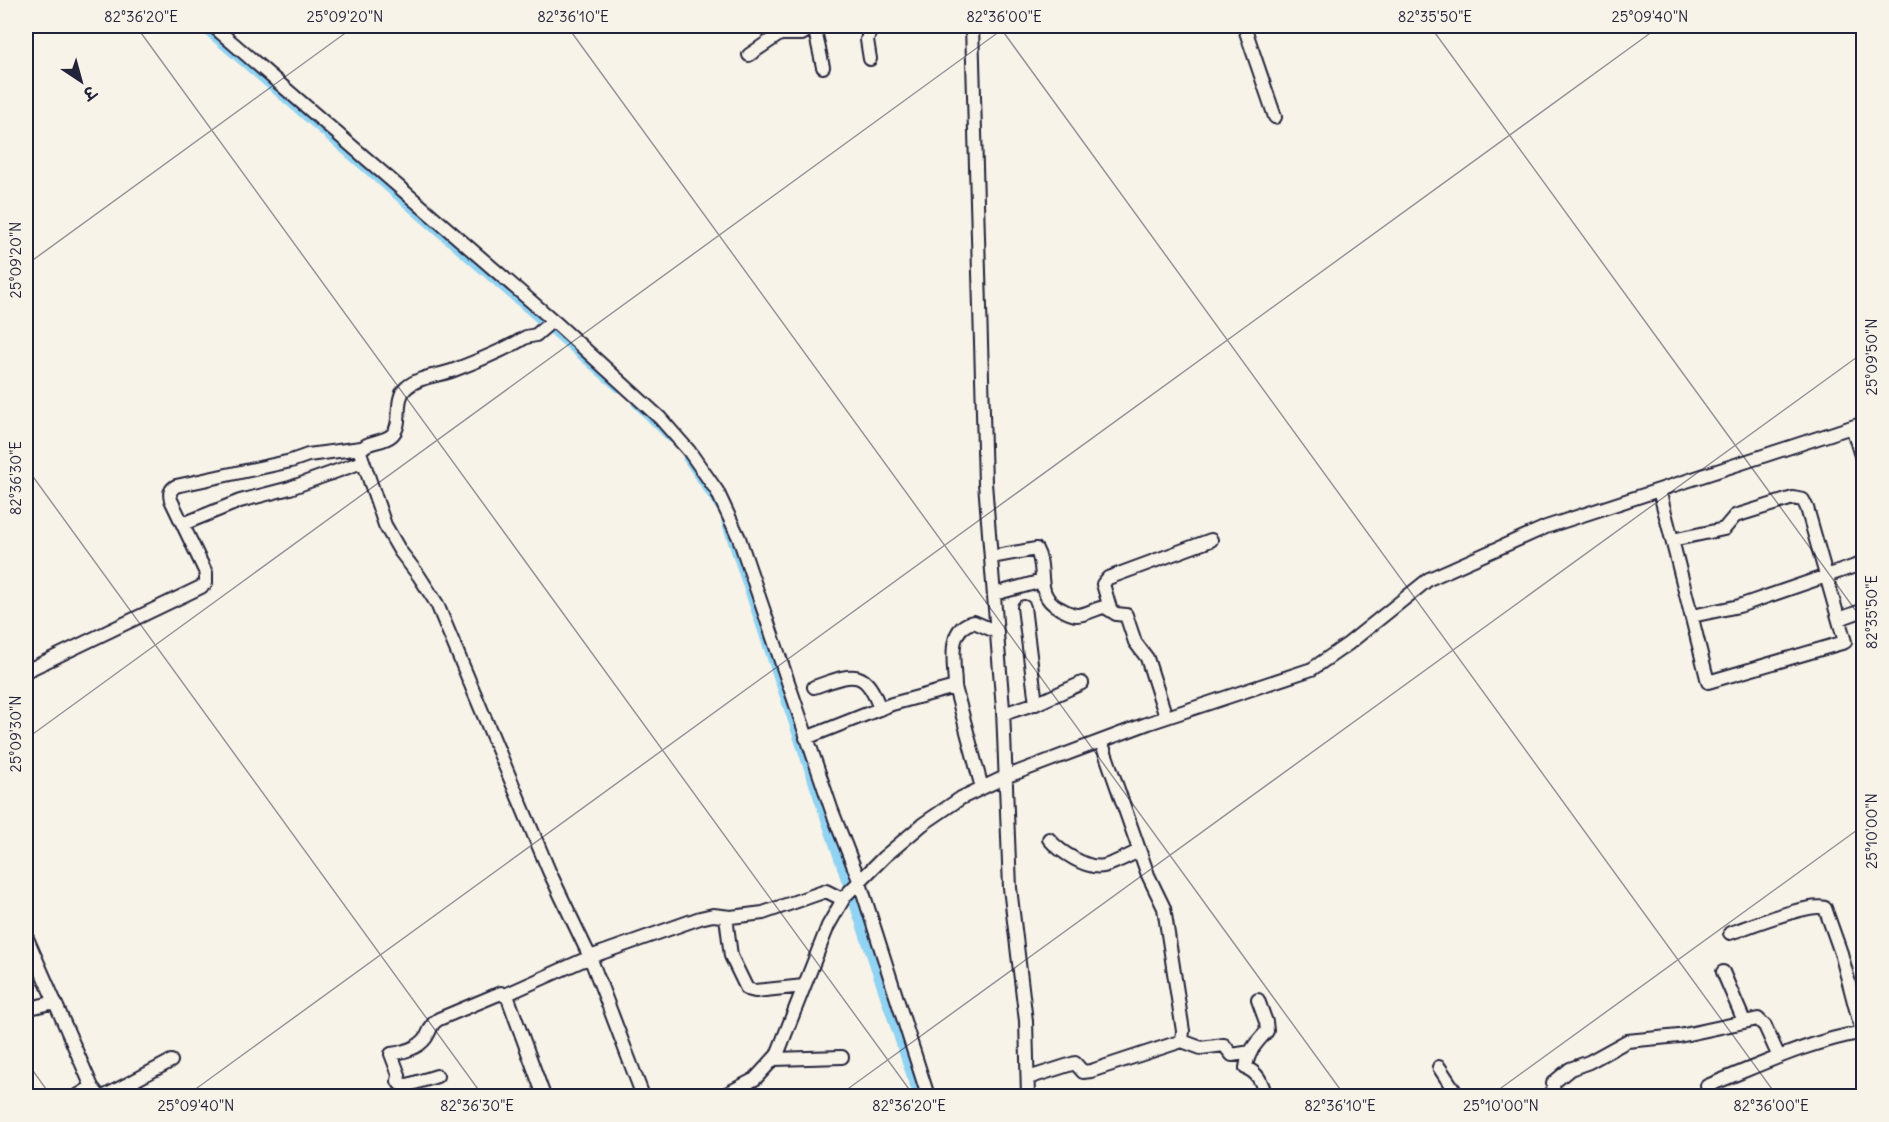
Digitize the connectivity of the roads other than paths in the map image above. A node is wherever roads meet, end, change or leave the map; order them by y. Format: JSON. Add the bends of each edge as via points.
{"nodes":[{"id":1,"x":213,"y":26,"type":"edge"},
{"id":2,"x":815,"y":26,"type":"edge"},
{"id":3,"x":871,"y":26,"type":"edge"},
{"id":4,"x":972,"y":26,"type":"edge"},
{"id":5,"x":1244,"y":26,"type":"edge"},
{"id":6,"x":779,"y":30,"type":"edge"},
{"id":7,"x":749,"y":55,"type":"dead end"},
{"id":8,"x":870,"y":59,"type":"dead end"},
{"id":9,"x":824,"y":67,"type":"dead end"},
{"id":10,"x":1275,"y":117,"type":"dead end"},
{"id":11,"x":553,"y":322,"type":"junction"},
{"id":12,"x":1858,"y":425,"type":"edge"},
{"id":13,"x":361,"y":448,"type":"junction"},
{"id":14,"x":362,"y":462,"type":"junction"},
{"id":15,"x":1863,"y":465,"type":"edge"},
{"id":16,"x":1659,"y":490,"type":"junction"},
{"id":17,"x":183,"y":524,"type":"junction"},
{"id":18,"x":1211,"y":540,"type":"dead end"},
{"id":19,"x":1672,"y":540,"type":"junction"},
{"id":20,"x":991,"y":557,"type":"junction"},
{"id":21,"x":1863,"y":563,"type":"edge"},
{"id":22,"x":1826,"y":576,"type":"junction"},
{"id":23,"x":1042,"y":581,"type":"junction"},
{"id":24,"x":994,"y":594,"type":"junction"},
{"id":25,"x":1024,"y":607,"type":"dead end"},
{"id":26,"x":1110,"y":609,"type":"junction"},
{"id":27,"x":1863,"y":610,"type":"edge"},
{"id":28,"x":1692,"y":616,"type":"junction"},
{"id":29,"x":1839,"y":619,"type":"junction"},
{"id":30,"x":997,"y":632,"type":"junction"},
{"id":31,"x":26,"y":671,"type":"edge"},
{"id":32,"x":1082,"y":683,"type":"dead end"},
{"id":33,"x":814,"y":687,"type":"dead end"},
{"id":34,"x":955,"y":687,"type":"junction"},
{"id":35,"x":1036,"y":704,"type":"junction"},
{"id":36,"x":880,"y":709,"type":"junction"},
{"id":37,"x":1003,"y":714,"type":"junction"},
{"id":38,"x":1166,"y":717,"type":"junction"},
{"id":39,"x":806,"y":738,"type":"junction"},
{"id":40,"x":1101,"y":741,"type":"junction"},
{"id":41,"x":1005,"y":777,"type":"junction"},
{"id":42,"x":982,"y":788,"type":"junction"},
{"id":43,"x":1049,"y":840,"type":"dead end"},
{"id":44,"x":1139,"y":850,"type":"junction"},
{"id":45,"x":857,"y":883,"type":"junction"},
{"id":46,"x":843,"y":898,"type":"junction"},
{"id":47,"x":726,"y":917,"type":"junction"},
{"id":48,"x":1730,"y":933,"type":"dead end"},
{"id":49,"x":26,"y":936,"type":"edge"},
{"id":50,"x":590,"y":957,"type":"junction"},
{"id":51,"x":1723,"y":972,"type":"dead end"},
{"id":52,"x":804,"y":986,"type":"junction"},
{"id":53,"x":505,"y":994,"type":"junction"},
{"id":54,"x":1258,"y":1000,"type":"dead end"},
{"id":55,"x":55,"y":1002,"type":"junction"},
{"id":56,"x":26,"y":1009,"type":"edge"},
{"id":57,"x":1744,"y":1021,"type":"junction"},
{"id":58,"x":1863,"y":1032,"type":"edge"},
{"id":59,"x":1182,"y":1041,"type":"junction"},
{"id":60,"x":1251,"y":1052,"type":"junction"},
{"id":61,"x":842,"y":1057,"type":"dead end"},
{"id":62,"x":1779,"y":1057,"type":"junction"},
{"id":63,"x":774,"y":1059,"type":"junction"},
{"id":64,"x":171,"y":1061,"type":"dead end"},
{"id":65,"x":1439,"y":1067,"type":"dead end"},
{"id":66,"x":437,"y":1076,"type":"dead end"},
{"id":67,"x":1028,"y":1078,"type":"junction"},
{"id":68,"x":1707,"y":1086,"type":"dead end"},
{"id":69,"x":95,"y":1092,"type":"edge"},
{"id":70,"x":739,"y":1093,"type":"edge"},
{"id":71,"x":77,"y":1096,"type":"edge"},
{"id":72,"x":105,"y":1096,"type":"edge"},
{"id":73,"x":544,"y":1096,"type":"edge"},
{"id":74,"x":643,"y":1096,"type":"edge"},
{"id":75,"x":722,"y":1096,"type":"edge"},
{"id":76,"x":928,"y":1096,"type":"edge"},
{"id":77,"x":1028,"y":1096,"type":"edge"},
{"id":78,"x":1266,"y":1096,"type":"edge"},
{"id":79,"x":1458,"y":1096,"type":"edge"},
{"id":80,"x":1554,"y":1096,"type":"edge"}],
"edges":[{"from":1,"to":11,"type":"street"},
{"from":2,"to":6,"type":"street","via":[[802,34]]},
{"from":2,"to":9,"type":"street"},
{"from":3,"to":8,"type":"street","via":[[867,40]]},
{"from":4,"to":20,"type":"street","via":[[985,483]]},
{"from":5,"to":10,"type":"street"},
{"from":6,"to":7,"type":"street"},
{"from":11,"to":13,"type":"street","via":[[536,335],[455,370],[410,384],[400,398],[393,434]]},
{"from":11,"to":39,"type":"street","via":[[660,418],[717,491],[739,538]]},
{"from":12,"to":15,"type":"street"},
{"from":12,"to":16,"type":"street"},
{"from":13,"to":14,"type":"street"},
{"from":13,"to":17,"type":"street","via":[[308,455],[176,486],[170,494]]},
{"from":14,"to":17,"type":"street","via":[[240,501]]},
{"from":14,"to":50,"type":"street","via":[[392,538],[437,604],[549,871]]},
{"from":16,"to":19,"type":"street"},
{"from":16,"to":38,"type":"street","via":[[1546,527],[1429,579],[1312,669]]},
{"from":17,"to":31,"type":"street","via":[[206,573],[206,582],[201,587]]},
{"from":18,"to":26,"type":"street","via":[[1108,578],[1103,584]]},
{"from":19,"to":22,"type":"street","via":[[1724,528],[1735,516],[1799,498],[1807,508]]},
{"from":19,"to":28,"type":"street"},
{"from":20,"to":23,"type":"street","via":[[1036,549]]},
{"from":20,"to":24,"type":"street"},
{"from":21,"to":22,"type":"street"},
{"from":22,"to":28,"type":"street","via":[[1738,606]]},
{"from":22,"to":29,"type":"street"},
{"from":23,"to":24,"type":"street"},
{"from":23,"to":26,"type":"street","via":[[1046,598],[1068,613]]},
{"from":24,"to":30,"type":"street"},
{"from":25,"to":35,"type":"street"},
{"from":26,"to":38,"type":"street","via":[[1128,617],[1135,642],[1148,658]]},
{"from":27,"to":29,"type":"street"},
{"from":28,"to":29,"type":"street","via":[[1708,682],[1845,642]]},
{"from":30,"to":34,"type":"street","via":[[974,622],[959,630],[954,640]]},
{"from":30,"to":37,"type":"street"},
{"from":32,"to":35,"type":"street"},
{"from":33,"to":36,"type":"street","via":[[842,677],[864,680],[872,688]]},
{"from":34,"to":36,"type":"street"},
{"from":34,"to":42,"type":"street"},
{"from":35,"to":37,"type":"street"},
{"from":36,"to":39,"type":"street"},
{"from":37,"to":41,"type":"street"},
{"from":38,"to":40,"type":"street"},
{"from":39,"to":45,"type":"street"},
{"from":40,"to":41,"type":"street"},
{"from":40,"to":44,"type":"street"},
{"from":41,"to":42,"type":"street"},
{"from":41,"to":67,"type":"street","via":[[1010,888],[1026,1021]]},
{"from":42,"to":45,"type":"street","via":[[923,824]]},
{"from":43,"to":44,"type":"street","via":[[1060,851],[1091,866],[1104,866]]},
{"from":44,"to":59,"type":"street","via":[[1166,915]]},
{"from":45,"to":46,"type":"street"},
{"from":45,"to":76,"type":"street"},
{"from":46,"to":47,"type":"street","via":[[826,891],[763,913]]},
{"from":46,"to":52,"type":"street"},
{"from":47,"to":50,"type":"street","via":[[700,918]]},
{"from":47,"to":52,"type":"street","via":[[731,956],[747,989]]},
{"from":48,"to":58,"type":"street","via":[[1791,912],[1825,908]]},
{"from":49,"to":55,"type":"street"},
{"from":50,"to":53,"type":"street"},
{"from":50,"to":74,"type":"street"},
{"from":51,"to":57,"type":"street"},
{"from":52,"to":63,"type":"street"},
{"from":53,"to":66,"type":"street","via":[[496,994],[440,1019],[414,1048],[391,1054],[400,1084]]},
{"from":53,"to":73,"type":"street"},
{"from":54,"to":60,"type":"street","via":[[1267,1031]]},
{"from":55,"to":56,"type":"street"},
{"from":55,"to":69,"type":"street"},
{"from":57,"to":62,"type":"street","via":[[1761,1020]]},
{"from":57,"to":80,"type":"street","via":[[1679,1036],[1627,1041],[1570,1069],[1553,1083]]},
{"from":58,"to":62,"type":"street"},
{"from":59,"to":60,"type":"street","via":[[1201,1048],[1224,1045],[1232,1055]]},
{"from":59,"to":67,"type":"street","via":[[1091,1071],[1083,1072],[1075,1063]]},
{"from":60,"to":78,"type":"street","via":[[1246,1068],[1257,1075]]},
{"from":61,"to":63,"type":"street"},
{"from":62,"to":68,"type":"street"},
{"from":63,"to":70,"type":"street"},
{"from":64,"to":72,"type":"street"},
{"from":65,"to":79,"type":"street"},
{"from":67,"to":77,"type":"street"},
{"from":69,"to":71,"type":"street"},
{"from":70,"to":75,"type":"street"}]}
